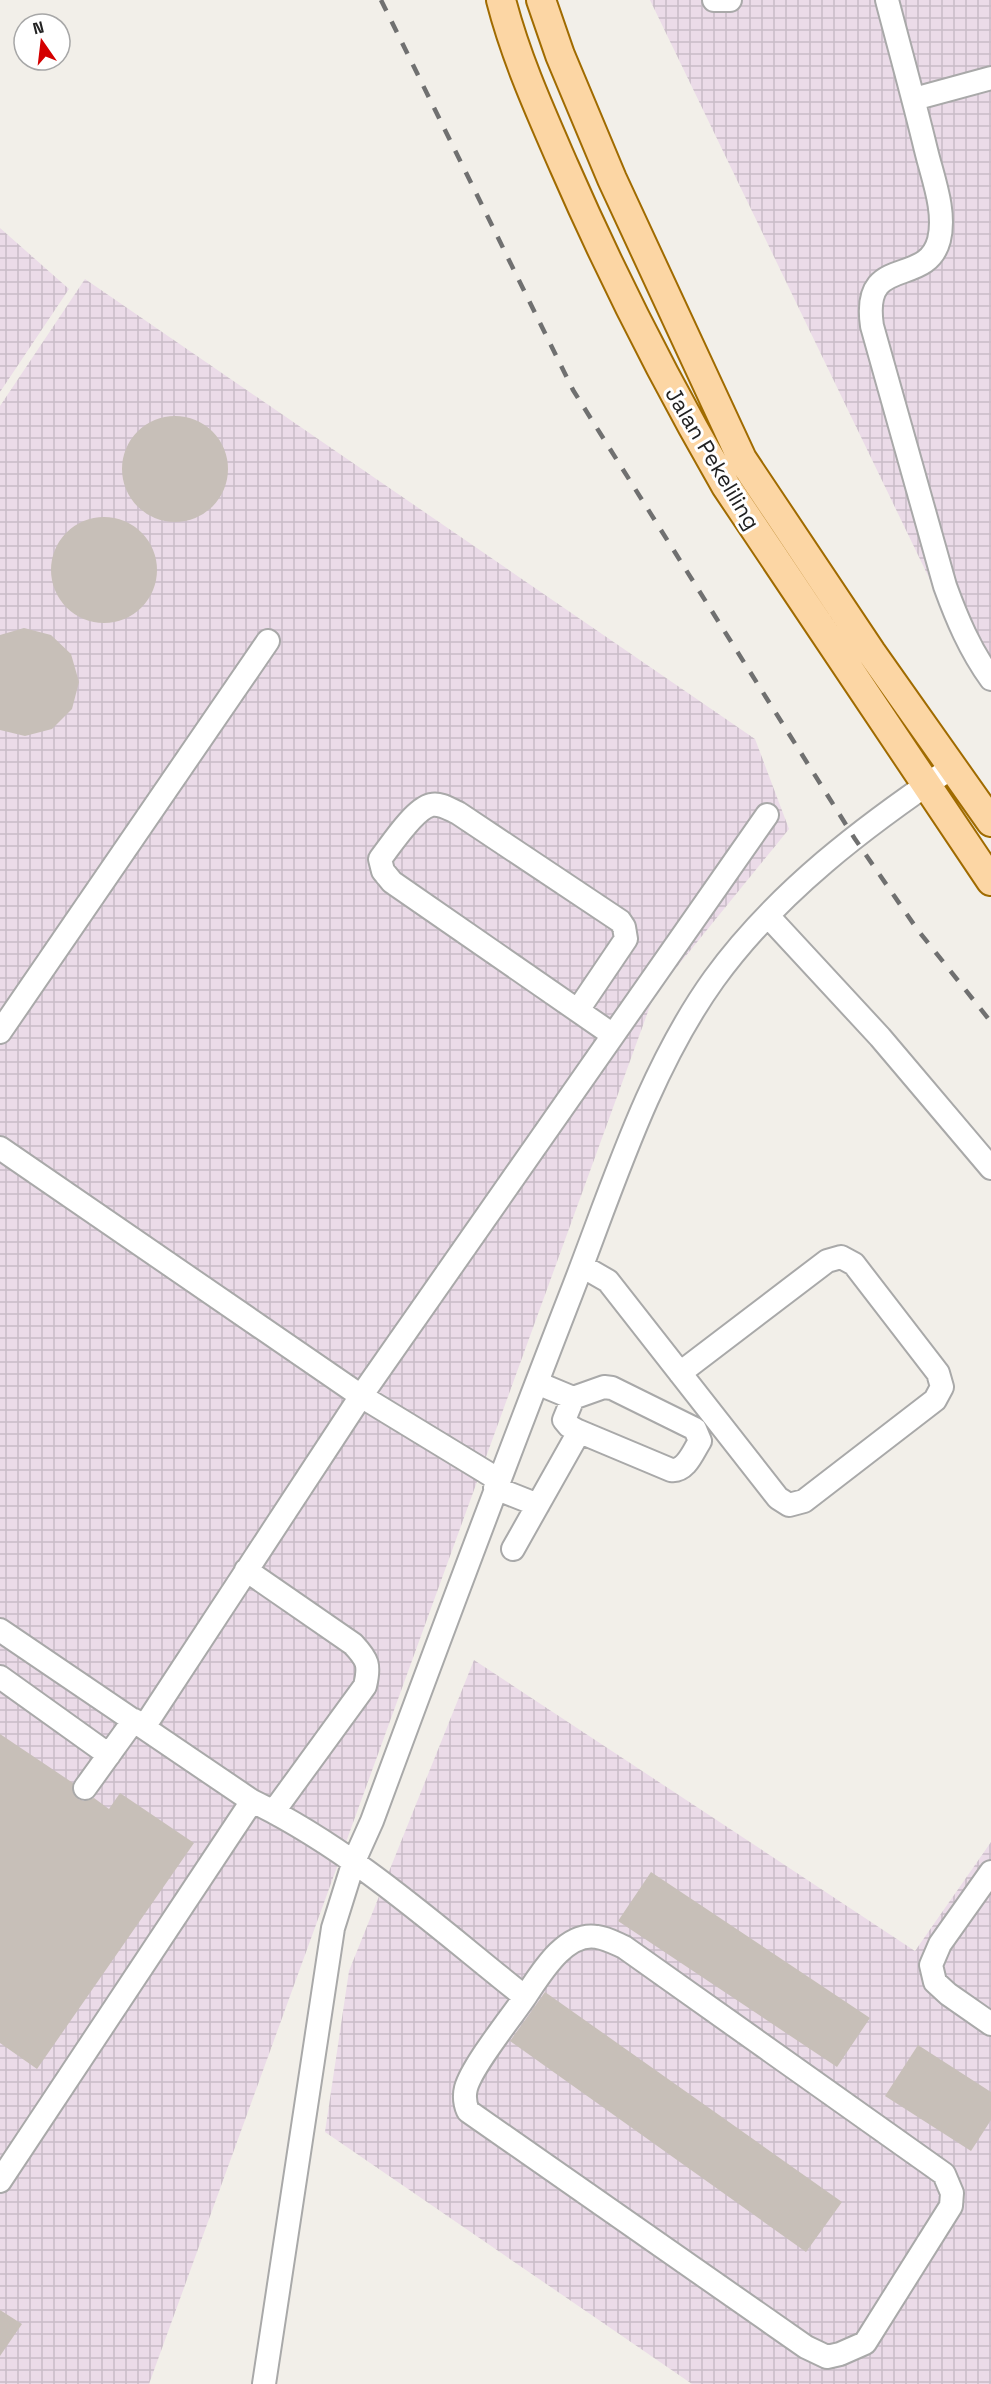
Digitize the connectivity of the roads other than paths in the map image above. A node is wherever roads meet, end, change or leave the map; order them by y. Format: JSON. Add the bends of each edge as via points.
{"nodes":[{"id":1,"x":501,"y":0,"type":"edge"},
{"id":2,"x":541,"y":0,"type":"edge"},
{"id":3,"x":714,"y":0,"type":"edge"},
{"id":4,"x":730,"y":0,"type":"edge"},
{"id":5,"x":887,"y":0,"type":"edge"},
{"id":6,"x":991,"y":78,"type":"edge"},
{"id":7,"x":914,"y":99,"type":"junction"},
{"id":8,"x":268,"y":641,"type":"dead end"},
{"id":9,"x":987,"y":667,"type":"edge"},
{"id":10,"x":954,"y":766,"type":"junction"},
{"id":11,"x":927,"y":784,"type":"junction"},
{"id":12,"x":767,"y":815,"type":"dead end"},
{"id":13,"x":991,"y":822,"type":"edge"},
{"id":14,"x":991,"y":881,"type":"edge"},
{"id":15,"x":768,"y":916,"type":"junction"},
{"id":16,"x":578,"y":1010,"type":"junction"},
{"id":17,"x":0,"y":1032,"type":"edge"},
{"id":18,"x":613,"y":1035,"type":"junction"},
{"id":19,"x":0,"y":1148,"type":"edge"},
{"id":20,"x":991,"y":1168,"type":"edge"},
{"id":21,"x":582,"y":1266,"type":"junction"},
{"id":22,"x":680,"y":1373,"type":"junction"},
{"id":23,"x":537,"y":1383,"type":"junction"},
{"id":24,"x":361,"y":1396,"type":"junction"},
{"id":25,"x":573,"y":1398,"type":"junction"},
{"id":26,"x":578,"y":1431,"type":"junction"},
{"id":27,"x":497,"y":1484,"type":"junction"},
{"id":28,"x":538,"y":1505,"type":"junction"},
{"id":29,"x":513,"y":1549,"type":"dead end"},
{"id":30,"x":246,"y":1570,"type":"junction"},
{"id":31,"x":0,"y":1630,"type":"edge"},
{"id":32,"x":0,"y":1677,"type":"edge"},
{"id":33,"x":139,"y":1723,"type":"junction"},
{"id":34,"x":109,"y":1755,"type":"junction"},
{"id":35,"x":85,"y":1788,"type":"dead end"},
{"id":36,"x":252,"y":1801,"type":"junction"},
{"id":37,"x":274,"y":1811,"type":"junction"},
{"id":38,"x":354,"y":1861,"type":"junction"},
{"id":39,"x":991,"y":1872,"type":"edge"},
{"id":40,"x":525,"y":1997,"type":"junction"},
{"id":41,"x":991,"y":2024,"type":"edge"},
{"id":42,"x":0,"y":2181,"type":"edge"},
{"id":43,"x":264,"y":2384,"type":"edge"}],
"edges":[{"from":1,"to":11,"type":"main road","name":"Jalan Pekeliling","via":[[530,88],[577,197],[660,368],[726,486]]},
{"from":2,"to":10,"type":"main road","name":"Jalan Pekeliling","via":[[612,179],[742,459]]},
{"from":3,"to":4,"type":"street"},
{"from":5,"to":7,"type":"street"},
{"from":6,"to":7,"type":"street"},
{"from":7,"to":9,"type":"street","via":[[940,207],[938,243],[933,254],[920,265],[881,281],[872,293],[869,308],[945,586],[957,620]]},
{"from":8,"to":17,"type":"street"},
{"from":10,"to":11,"type":"street"},
{"from":10,"to":13,"type":"main road","name":"Jalan Pekeliling"},
{"from":11,"to":14,"type":"main road","name":"Jalan Pekeliling"},
{"from":11,"to":15,"type":"street","via":[[826,860]]},
{"from":12,"to":18,"type":"street"},
{"from":15,"to":20,"type":"street","via":[[880,1037]]},
{"from":15,"to":21,"type":"street","via":[[715,979],[663,1068],[634,1130]]},
{"from":16,"to":16,"type":"street","via":[[392,882],[383,871],[380,859],[417,813],[430,805],[442,805],[458,813],[621,921],[626,939]]},
{"from":16,"to":18,"type":"street"},
{"from":18,"to":24,"type":"street"},
{"from":19,"to":24,"type":"street"},
{"from":21,"to":22,"type":"street","via":[[608,1281]]},
{"from":21,"to":23,"type":"street"},
{"from":22,"to":22,"type":"street","via":[[778,1498],[789,1505],[804,1501],[935,1400],[942,1387],[938,1373],[854,1264],[841,1257],[827,1260]]},
{"from":23,"to":25,"type":"street"},
{"from":23,"to":27,"type":"street"},
{"from":24,"to":27,"type":"street"},
{"from":24,"to":30,"type":"street"},
{"from":25,"to":26,"type":"street","via":[[564,1420]]},
{"from":25,"to":26,"type":"street","via":[[612,1388],[695,1429],[700,1441],[678,1471]]},
{"from":26,"to":28,"type":"street"},
{"from":27,"to":28,"type":"street"},
{"from":27,"to":38,"type":"street"},
{"from":28,"to":29,"type":"street"},
{"from":30,"to":33,"type":"street"},
{"from":30,"to":37,"type":"street","via":[[353,1644],[365,1657],[368,1671],[365,1686]]},
{"from":31,"to":33,"type":"street"},
{"from":32,"to":34,"type":"street"},
{"from":33,"to":34,"type":"street"},
{"from":33,"to":36,"type":"street"},
{"from":34,"to":35,"type":"street"},
{"from":36,"to":37,"type":"street"},
{"from":36,"to":42,"type":"street"},
{"from":37,"to":38,"type":"street"},
{"from":38,"to":40,"type":"street"},
{"from":38,"to":43,"type":"street","via":[[333,1928]]},
{"from":39,"to":41,"type":"street","via":[[940,1944],[931,1965],[935,1982]]},
{"from":40,"to":40,"type":"street","via":[[553,1957],[567,1946],[596,1936],[624,1947],[944,2174],[952,2193],[951,2206],[865,2343],[827,2357],[806,2347],[468,2111],[466,2088]]}]}
